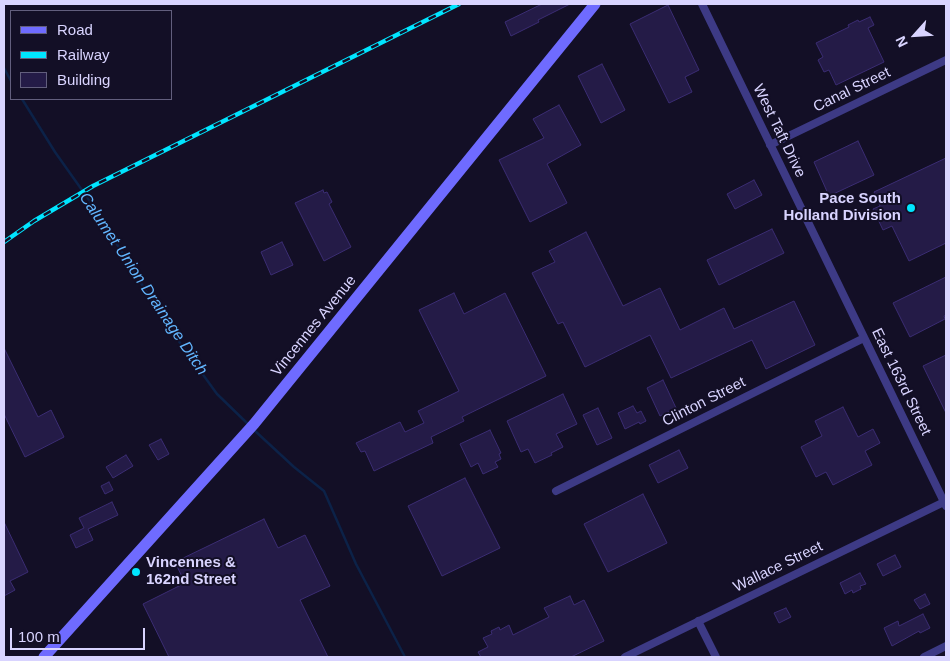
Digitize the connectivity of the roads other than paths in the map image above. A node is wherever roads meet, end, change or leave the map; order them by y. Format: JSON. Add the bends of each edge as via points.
{"nodes":[{"id":1,"x":596,"y":4,"type":"edge"},
{"id":2,"x":702,"y":4,"type":"edge"},
{"id":3,"x":946,"y":60,"type":"edge"},
{"id":4,"x":770,"y":145,"type":"junction"},
{"id":5,"x":831,"y":269,"type":"joint"},
{"id":6,"x":864,"y":338,"type":"junction"},
{"id":7,"x":556,"y":491,"type":"dead end"},
{"id":8,"x":945,"y":504,"type":"edge"},
{"id":9,"x":698,"y":621,"type":"junction"},
{"id":10,"x":946,"y":646,"type":"edge"},
{"id":11,"x":44,"y":657,"type":"edge"},
{"id":12,"x":625,"y":657,"type":"edge"},
{"id":13,"x":716,"y":657,"type":"edge"},
{"id":14,"x":924,"y":657,"type":"edge"}],
"edges":[{"from":1,"to":11,"type":"street","name":"Vincennes Avenue","via":[[250,428]]},
{"from":2,"to":4,"type":"street","name":"West Taft Drive"},
{"from":3,"to":4,"type":"street","name":"Canal Street"},
{"from":4,"to":5,"type":"street","name":"West Taft Drive"},
{"from":5,"to":6,"type":"street","name":"East 163rd Street"},
{"from":6,"to":7,"type":"street","name":"Clinton Street"},
{"from":6,"to":8,"type":"street","name":"East 163rd Street"},
{"from":8,"to":9,"type":"street","name":"Wallace Street"},
{"from":9,"to":12,"type":"street","name":"Wallace Street"},
{"from":9,"to":13,"type":"street"},
{"from":10,"to":14,"type":"street"}]}
